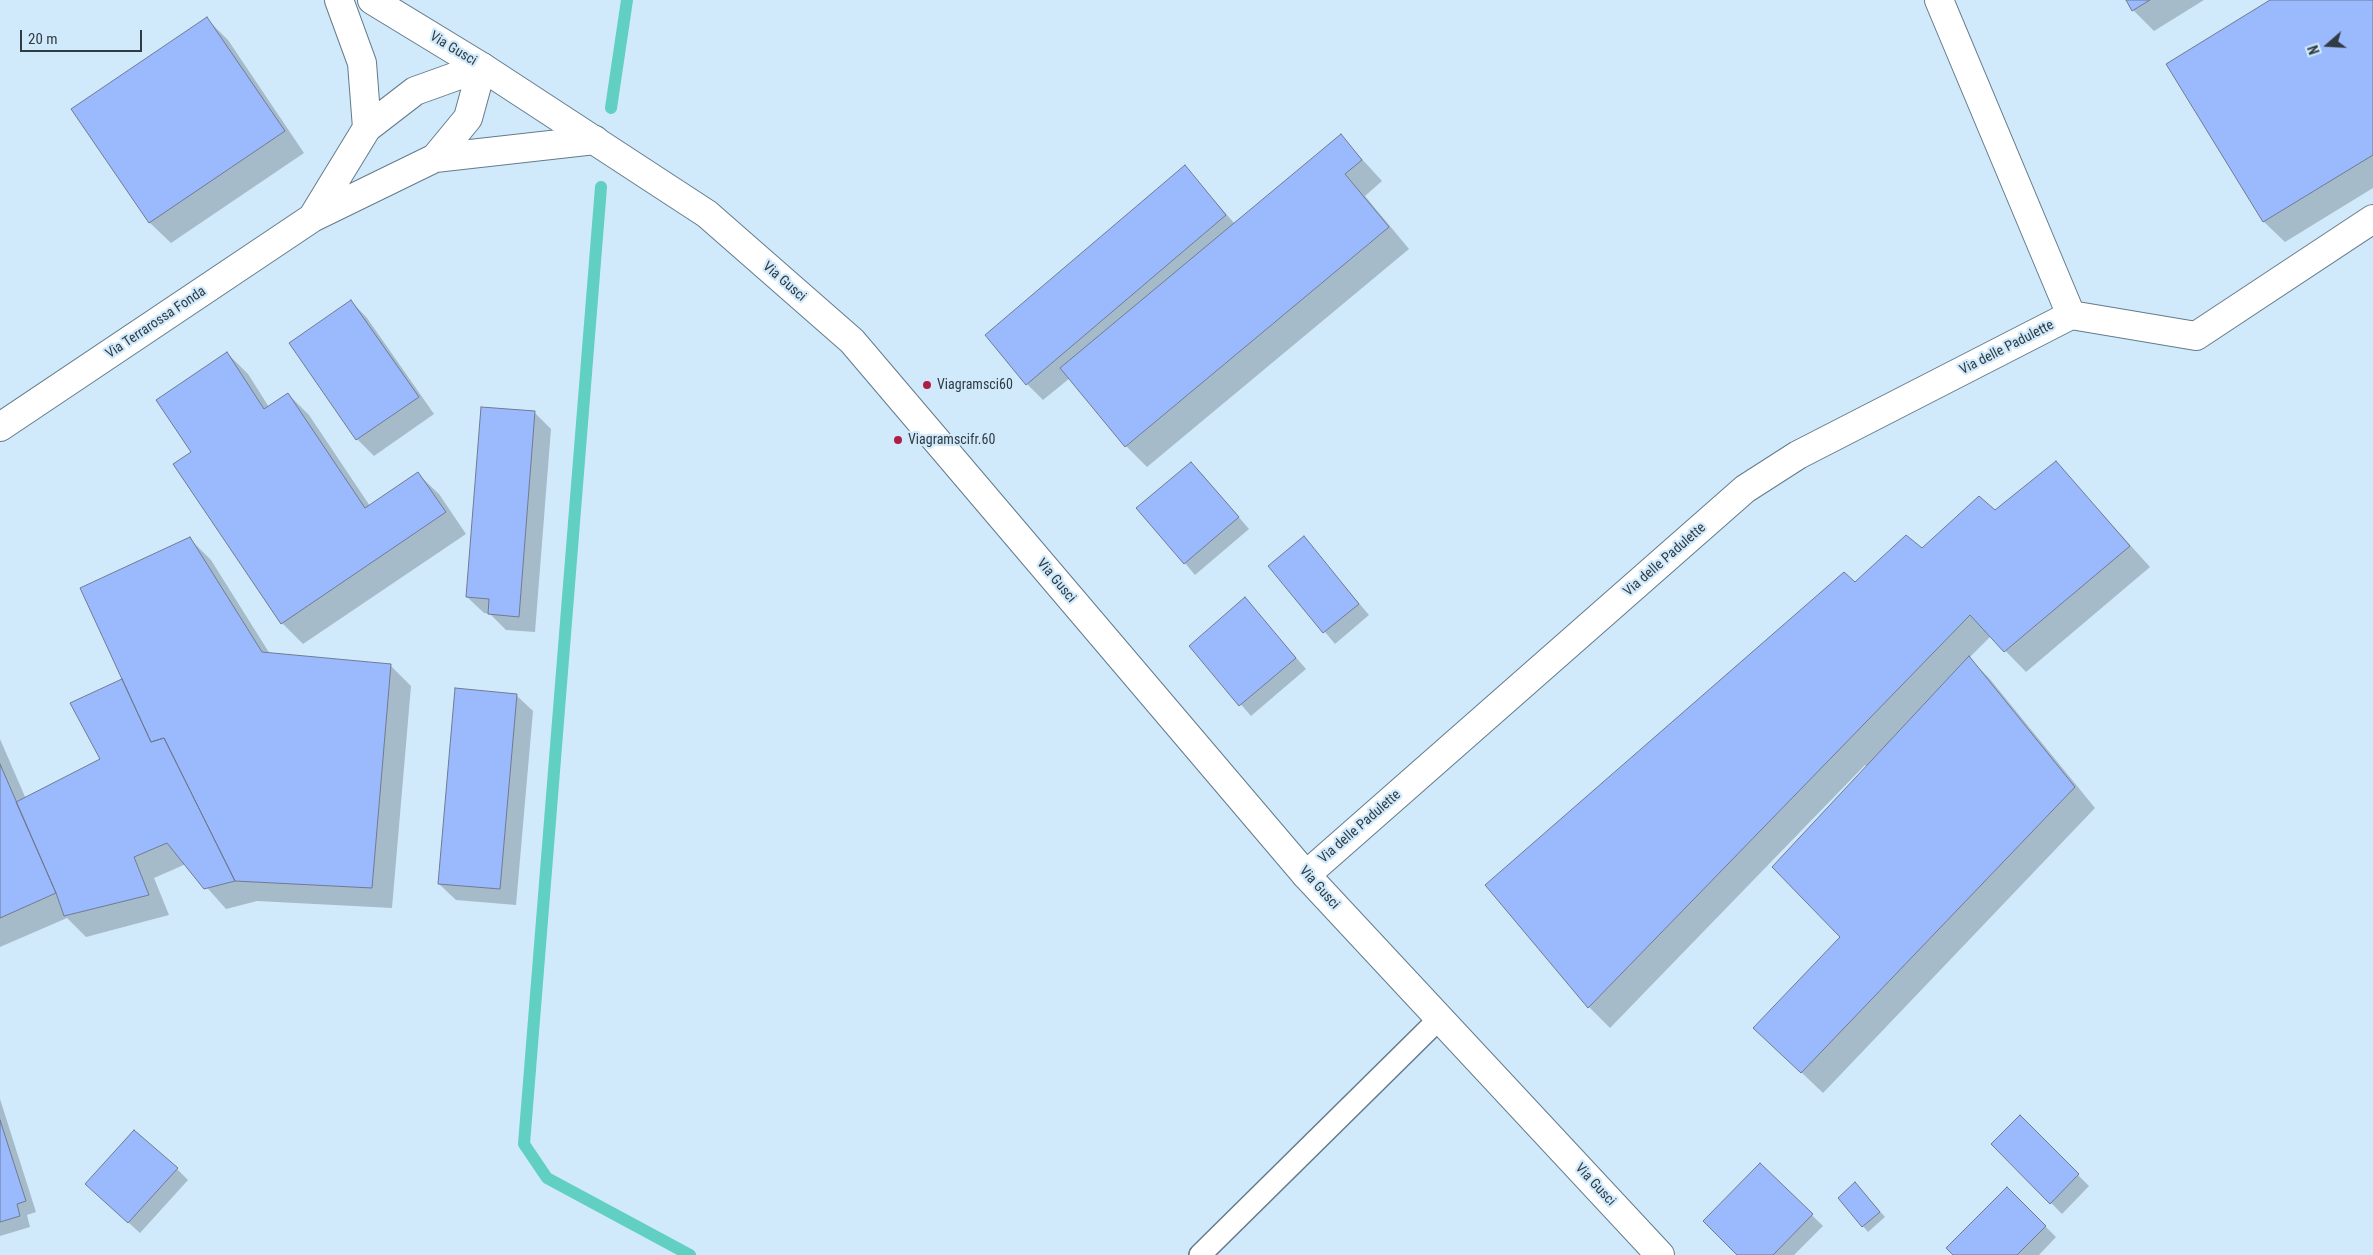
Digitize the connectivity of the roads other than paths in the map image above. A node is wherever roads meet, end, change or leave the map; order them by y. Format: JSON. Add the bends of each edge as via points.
{"nodes":[{"id":1,"x":339,"y":0,"type":"edge"},
{"id":2,"x":372,"y":0,"type":"edge"},
{"id":3,"x":1939,"y":0,"type":"edge"},
{"id":4,"x":482,"y":66,"type":"junction"},
{"id":5,"x":367,"y":128,"type":"junction"},
{"id":6,"x":595,"y":140,"type":"junction"},
{"id":7,"x":435,"y":158,"type":"junction"},
{"id":8,"x":312,"y":218,"type":"junction"},
{"id":9,"x":2373,"y":219,"type":"edge"},
{"id":10,"x":2071,"y":315,"type":"junction"},
{"id":11,"x":0,"y":428,"type":"edge"},
{"id":12,"x":1306,"y":874,"type":"junction"},
{"id":13,"x":1440,"y":1018,"type":"junction"},
{"id":14,"x":1200,"y":1255,"type":"edge"},
{"id":15,"x":1660,"y":1255,"type":"edge"}],
"edges":[{"from":1,"to":5,"type":"street","via":[[362,63]]},
{"from":2,"to":4,"type":"street","name":"Via Gusci"},
{"from":3,"to":10,"type":"street","name":"Via delle Padulette"},
{"from":4,"to":5,"type":"street","via":[[415,91]]},
{"from":4,"to":6,"type":"street","name":"Via Gusci"},
{"from":4,"to":7,"type":"street","via":[[468,118]]},
{"from":5,"to":8,"type":"street"},
{"from":6,"to":7,"type":"street"},
{"from":6,"to":12,"type":"street","name":"Via Gusci","via":[[706,214],[852,341]]},
{"from":7,"to":8,"type":"street","name":"Via Terrarossa Fonda"},
{"from":8,"to":11,"type":"street","name":"Via Terrarossa Fonda"},
{"from":9,"to":10,"type":"street","name":"Via delle Padulette","via":[[2196,336]]},
{"from":10,"to":12,"type":"street","name":"Via delle Padulette","via":[[1798,455],[1745,490]]},
{"from":12,"to":13,"type":"street","name":"Via Gusci"},
{"from":13,"to":14,"type":"lane"},
{"from":13,"to":15,"type":"street","name":"Via Gusci"}]}
